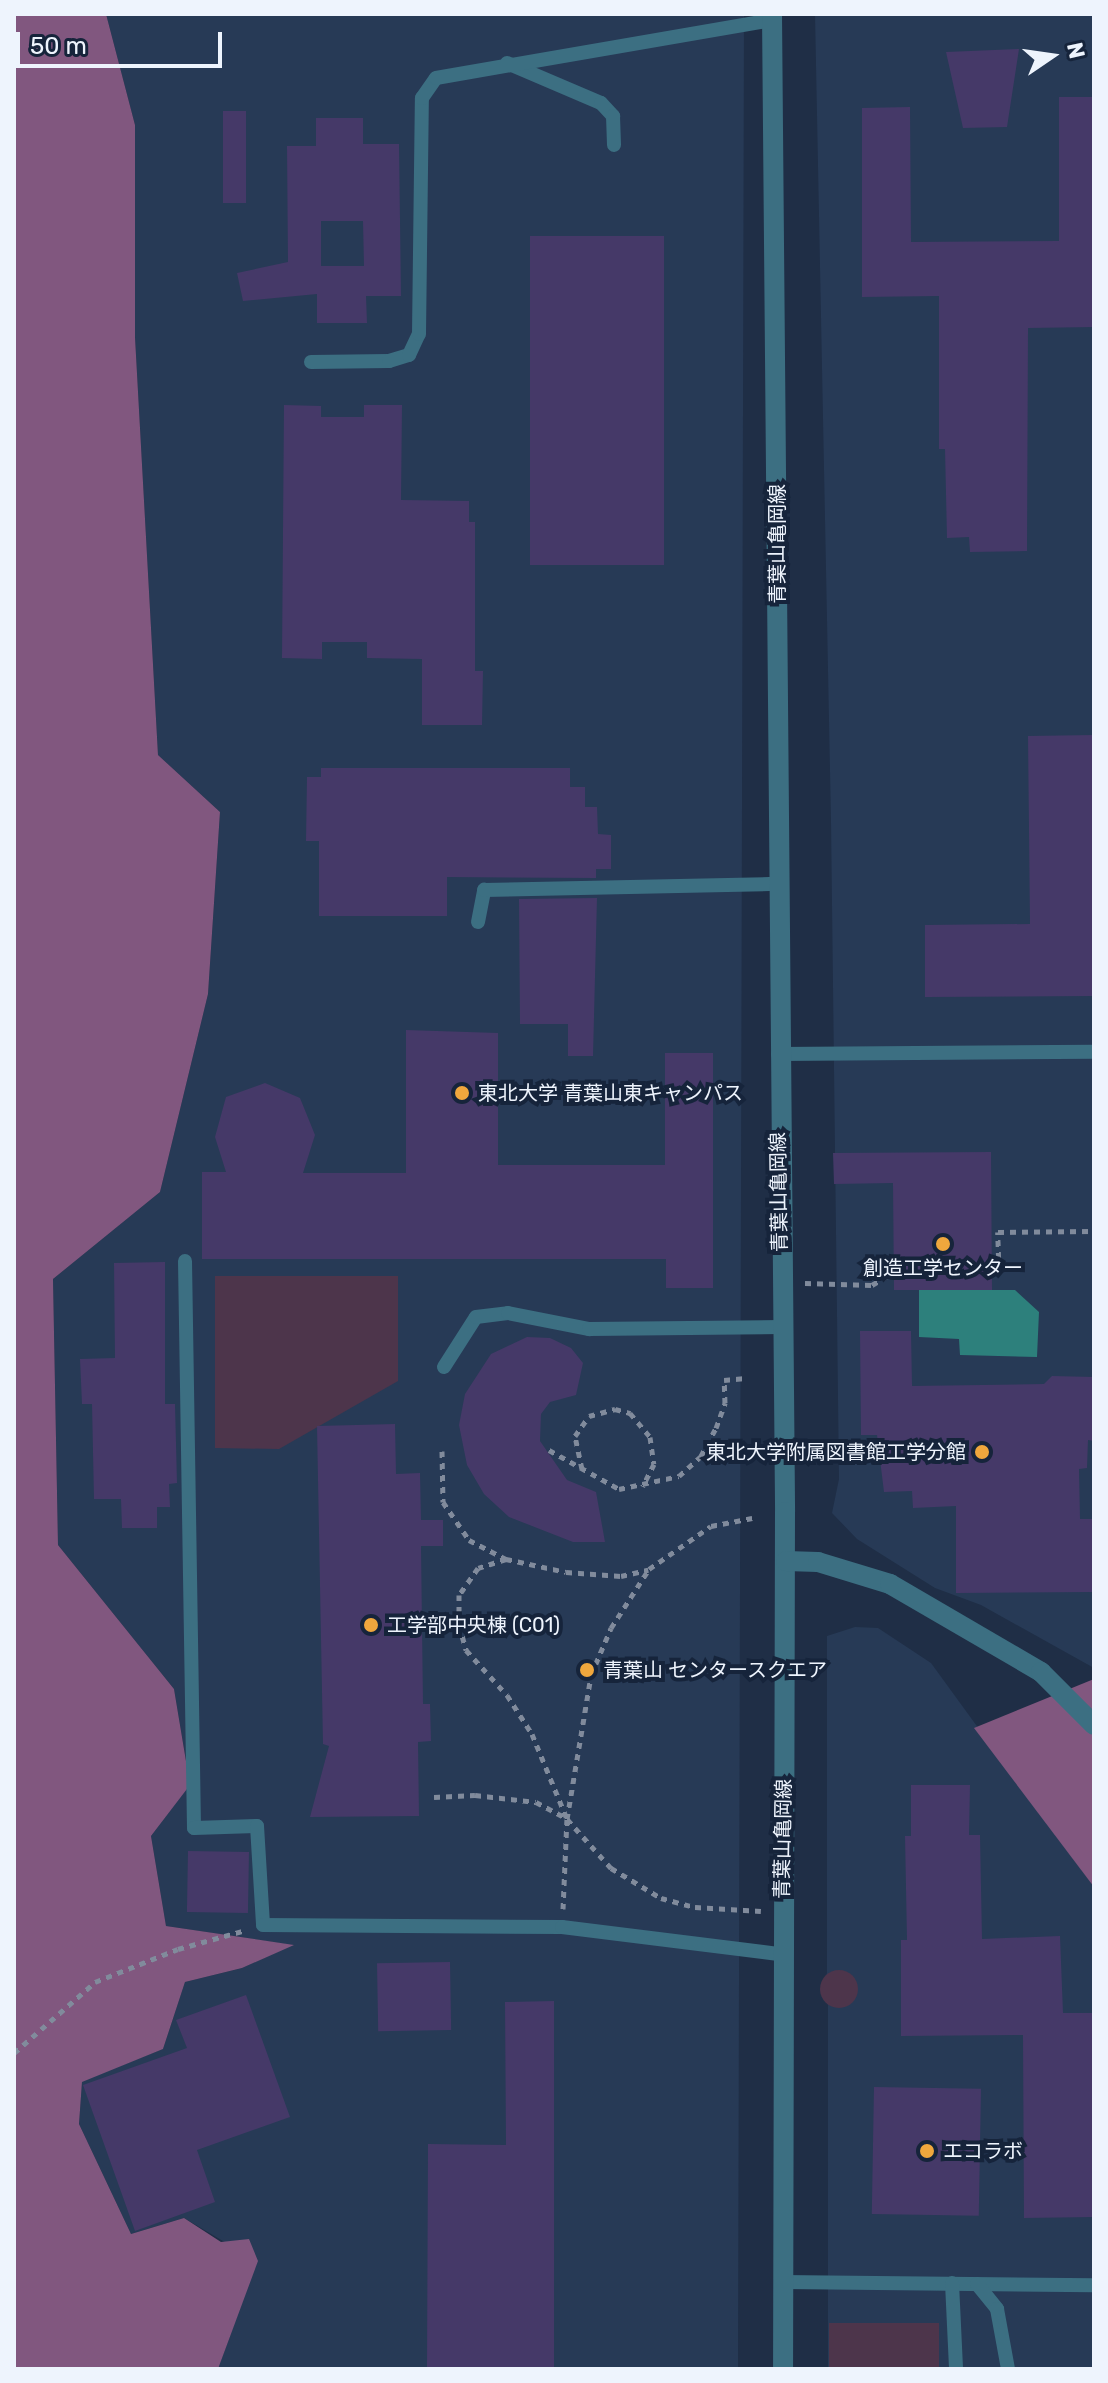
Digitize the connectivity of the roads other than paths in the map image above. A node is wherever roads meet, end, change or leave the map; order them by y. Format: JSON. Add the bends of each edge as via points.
{"nodes":[{"id":1,"x":772,"y":17,"type":"edge"},
{"id":2,"x":507,"y":63,"type":"junction"},
{"id":3,"x":614,"y":145,"type":"dead end"},
{"id":4,"x":311,"y":362,"type":"dead end"},
{"id":5,"x":777,"y":884,"type":"junction"},
{"id":6,"x":478,"y":922,"type":"dead end"},
{"id":7,"x":1094,"y":1052,"type":"edge"},
{"id":8,"x":778,"y":1054,"type":"junction"},
{"id":9,"x":185,"y":1261,"type":"dead end"},
{"id":10,"x":781,"y":1327,"type":"junction"},
{"id":11,"x":444,"y":1367,"type":"dead end"},
{"id":12,"x":786,"y":1561,"type":"junction"},
{"id":13,"x":1094,"y":1725,"type":"edge"},
{"id":14,"x":780,"y":1954,"type":"junction"},
{"id":15,"x":782,"y":2282,"type":"junction"},
{"id":16,"x":952,"y":2283,"type":"junction"},
{"id":17,"x":977,"y":2284,"type":"junction"},
{"id":18,"x":1094,"y":2285,"type":"edge"},
{"id":19,"x":783,"y":2369,"type":"edge"},
{"id":20,"x":956,"y":2369,"type":"edge"},
{"id":21,"x":1008,"y":2369,"type":"edge"}],
"edges":[{"from":1,"to":2,"type":"lane"},
{"from":1,"to":5,"type":"street","name":"青葉山亀岡線"},
{"from":2,"to":3,"type":"lane","via":[[601,103],[613,116]]},
{"from":2,"to":4,"type":"lane","via":[[436,78],[422,98],[419,334],[409,355],[389,361]]},
{"from":5,"to":6,"type":"lane","via":[[484,890]]},
{"from":5,"to":8,"type":"street","name":"青葉山亀岡線"},
{"from":7,"to":8,"type":"lane"},
{"from":8,"to":10,"type":"street","name":"青葉山亀岡線"},
{"from":9,"to":14,"type":"lane","via":[[194,1828],[257,1826],[263,1925],[562,1927]]},
{"from":10,"to":11,"type":"lane","via":[[589,1329],[508,1313],[476,1317]]},
{"from":10,"to":12,"type":"street","name":"青葉山亀岡線"},
{"from":12,"to":13,"type":"street","via":[[818,1562],[890,1584],[1041,1672]]},
{"from":12,"to":14,"type":"street","name":"青葉山亀岡線"},
{"from":14,"to":15,"type":"street","name":"青葉山亀岡線"},
{"from":15,"to":16,"type":"lane"},
{"from":15,"to":19,"type":"street","name":"青葉山亀岡線"},
{"from":16,"to":17,"type":"lane"},
{"from":16,"to":20,"type":"lane"},
{"from":17,"to":18,"type":"lane"},
{"from":17,"to":21,"type":"lane","via":[[997,2309]]}]}
